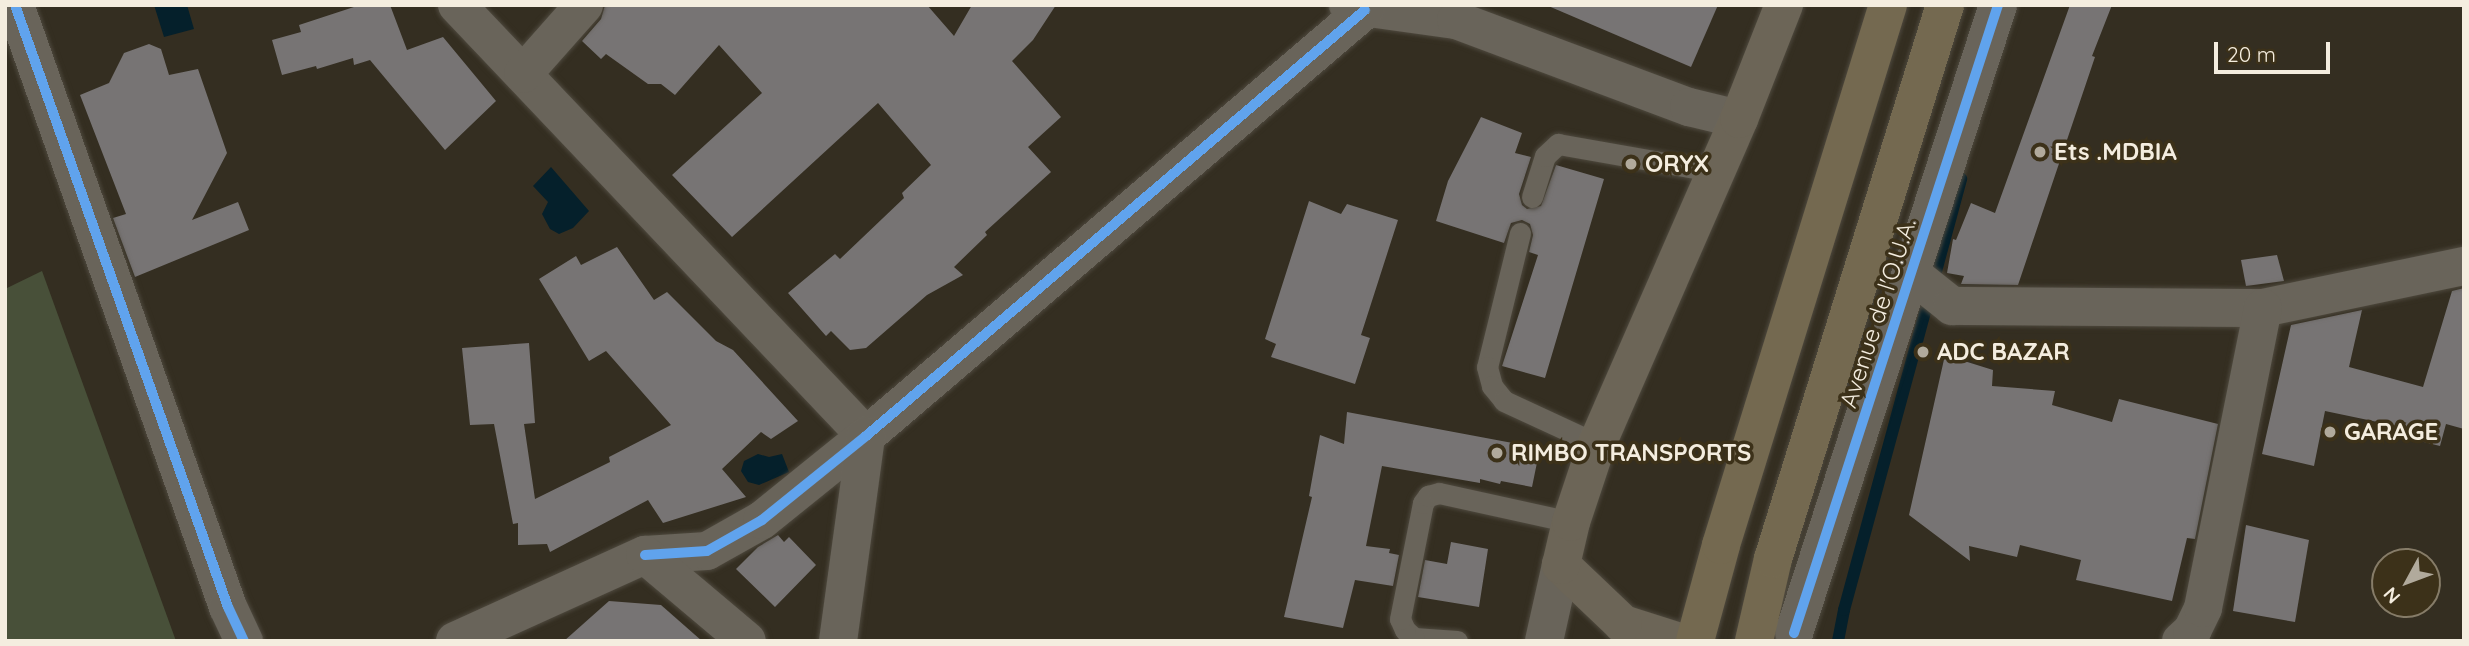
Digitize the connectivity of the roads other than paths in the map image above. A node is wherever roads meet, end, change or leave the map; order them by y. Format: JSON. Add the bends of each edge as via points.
{"nodes":[{"id":1,"x":15,"y":5,"type":"edge"},
{"id":2,"x":457,"y":5,"type":"edge"},
{"id":3,"x":583,"y":5,"type":"edge"},
{"id":4,"x":1888,"y":5,"type":"edge"},
{"id":5,"x":1945,"y":5,"type":"edge"},
{"id":6,"x":1998,"y":5,"type":"edge"},
{"id":7,"x":1779,"y":7,"type":"edge"},
{"id":8,"x":1356,"y":8,"type":"edge"},
{"id":9,"x":523,"y":74,"type":"junction"},
{"id":10,"x":1739,"y":119,"type":"junction"},
{"id":11,"x":1716,"y":172,"type":"junction"},
{"id":12,"x":1532,"y":197,"type":"dead end"},
{"id":13,"x":1520,"y":233,"type":"dead end"},
{"id":14,"x":2464,"y":266,"type":"edge"},
{"id":15,"x":1913,"y":275,"type":"junction"},
{"id":16,"x":2263,"y":308,"type":"junction"},
{"id":17,"x":866,"y":436,"type":"junction"},
{"id":18,"x":1598,"y":444,"type":"junction"},
{"id":19,"x":1571,"y":522,"type":"junction"},
{"id":20,"x":1776,"y":548,"type":"junction"},
{"id":21,"x":645,"y":555,"type":"junction"},
{"id":22,"x":1561,"y":565,"type":"junction"},
{"id":23,"x":1794,"y":638,"type":"edge"},
{"id":24,"x":244,"y":641,"type":"edge"},
{"id":25,"x":455,"y":641,"type":"edge"},
{"id":26,"x":747,"y":641,"type":"edge"},
{"id":27,"x":838,"y":641,"type":"edge"},
{"id":28,"x":1457,"y":641,"type":"edge"},
{"id":29,"x":1544,"y":641,"type":"edge"},
{"id":30,"x":1677,"y":641,"type":"edge"},
{"id":31,"x":1695,"y":641,"type":"edge"},
{"id":32,"x":1754,"y":641,"type":"edge"},
{"id":33,"x":2180,"y":641,"type":"edge"}],
"edges":[{"from":1,"to":24,"type":"street","via":[[228,607]]},
{"from":2,"to":9,"type":"street"},
{"from":3,"to":9,"type":"street"},
{"from":4,"to":31,"type":"highway"},
{"from":5,"to":20,"type":"highway","name":"Avenue de l'O.U.A."},
{"from":6,"to":15,"type":"street","name":"Avenue de l'O.U.A."},
{"from":7,"to":10,"type":"main road"},
{"from":8,"to":10,"type":"street","via":[[1456,20],[1689,107]]},
{"from":8,"to":17,"type":"street"},
{"from":9,"to":17,"type":"street"},
{"from":10,"to":11,"type":"main road"},
{"from":11,"to":12,"type":"lane","via":[[1558,144],[1545,156]]},
{"from":11,"to":18,"type":"main road"},
{"from":13,"to":18,"type":"lane","via":[[1487,367],[1492,386],[1504,401]]},
{"from":14,"to":16,"type":"street"},
{"from":15,"to":16,"type":"street","via":[[1952,306]]},
{"from":15,"to":23,"type":"street","name":"Avenue de l'O.U.A."},
{"from":16,"to":33,"type":"street","via":[[2203,608],[2192,631]]},
{"from":17,"to":21,"type":"street","via":[[762,520],[707,551]]},
{"from":17,"to":27,"type":"street"},
{"from":18,"to":19,"type":"main road"},
{"from":19,"to":22,"type":"main road"},
{"from":19,"to":28,"type":"lane","via":[[1439,493],[1428,496],[1400,619],[1414,638]]},
{"from":20,"to":23,"type":"street"},
{"from":20,"to":32,"type":"highway","name":"Avenue de l'O.U.A."},
{"from":21,"to":25,"type":"street"},
{"from":21,"to":26,"type":"street"},
{"from":22,"to":29,"type":"street"},
{"from":22,"to":30,"type":"main road","via":[[1623,624]]}]}
